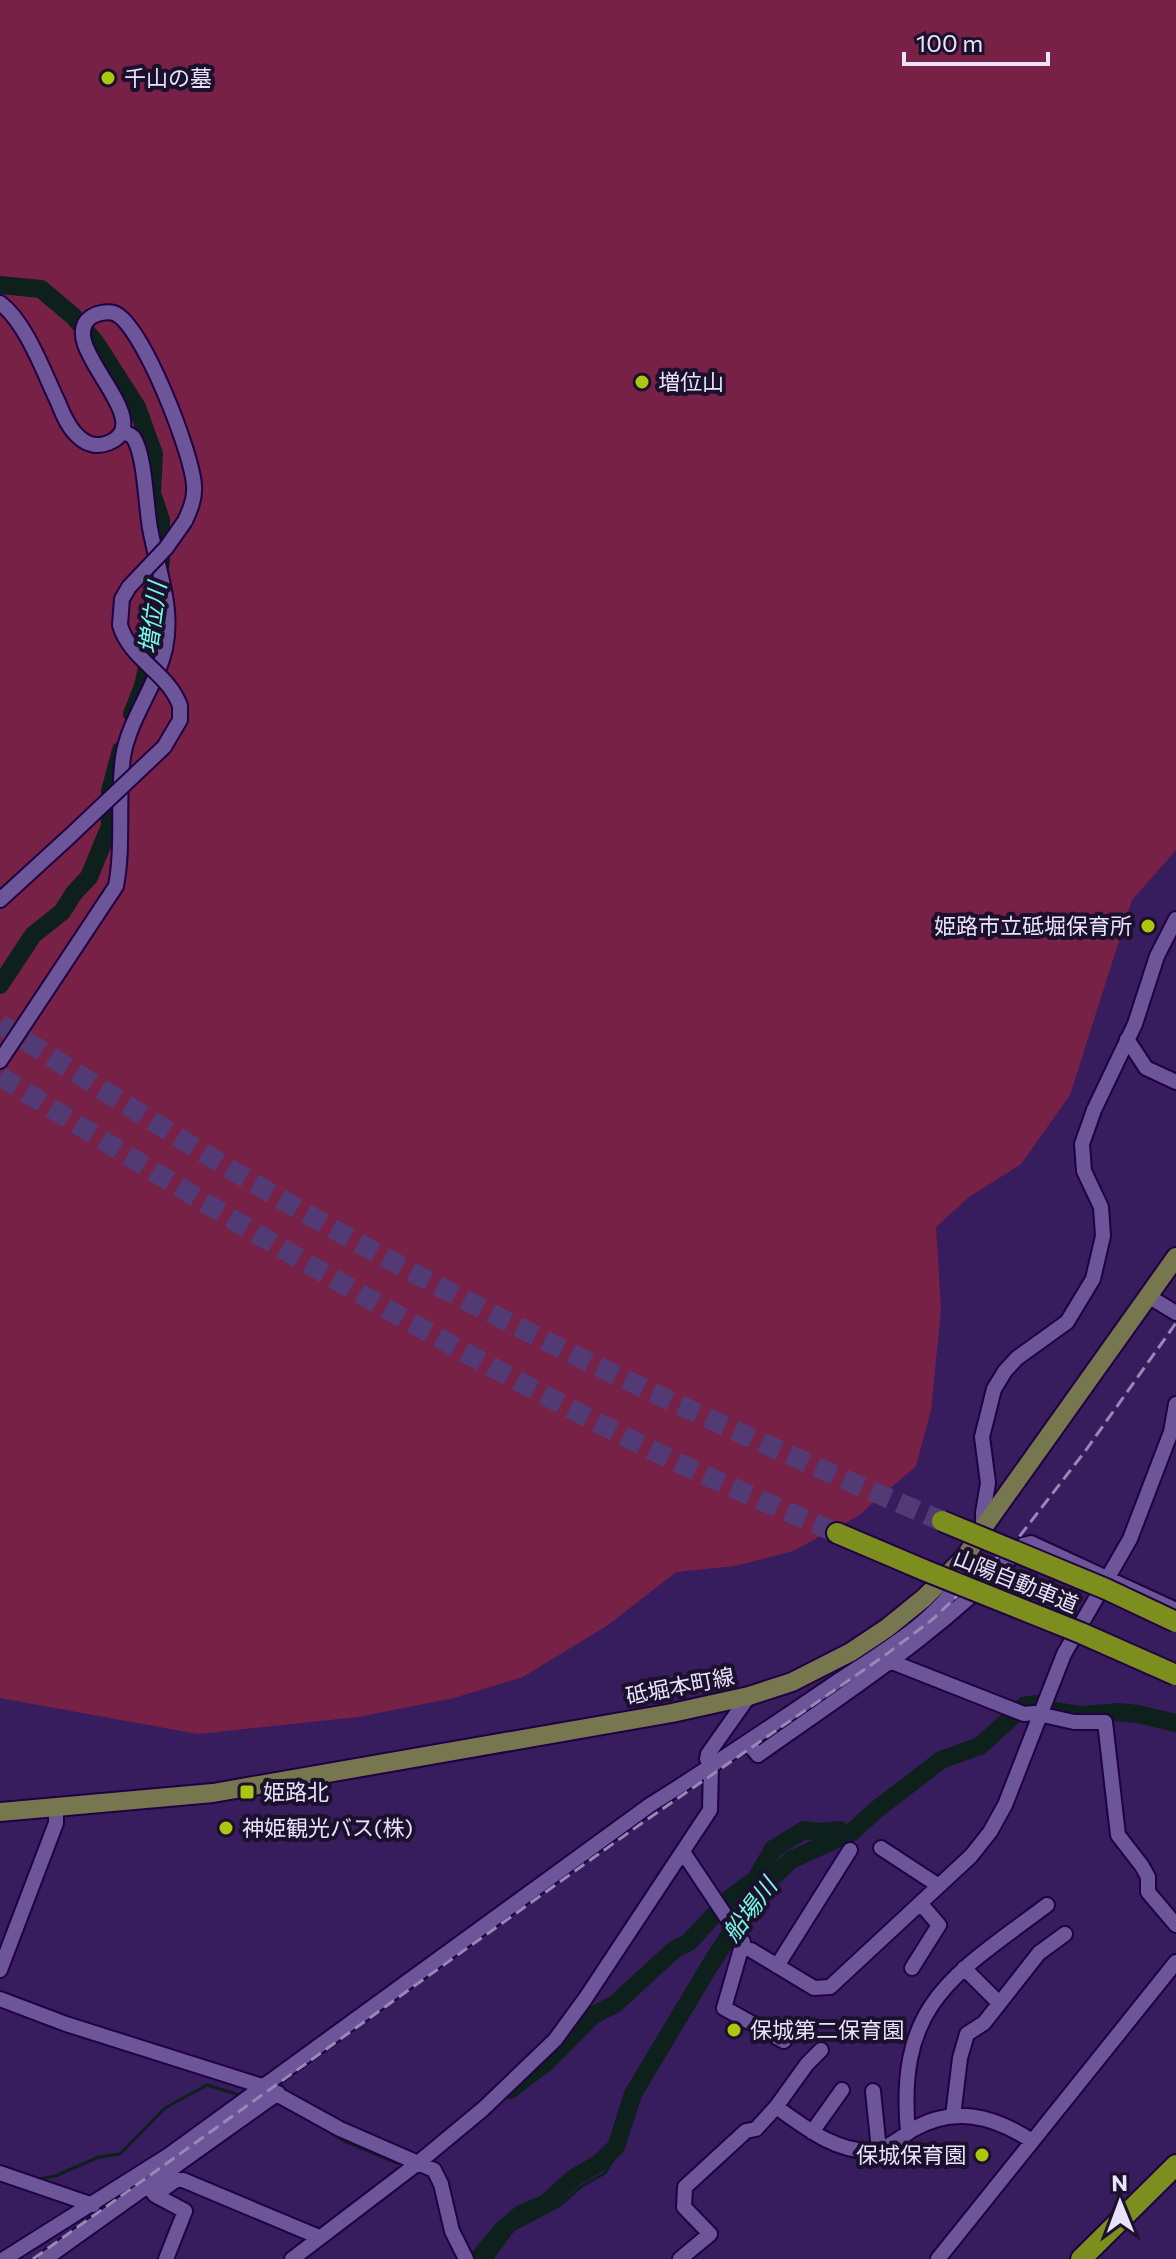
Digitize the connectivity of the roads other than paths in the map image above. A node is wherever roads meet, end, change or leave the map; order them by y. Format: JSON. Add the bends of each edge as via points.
{"nodes":[{"id":1,"x":0,"y":303,"type":"edge"},
{"id":2,"x":122,"y":431,"type":"junction"},
{"id":3,"x":0,"y":900,"type":"edge"},
{"id":4,"x":1176,"y":919,"type":"edge"},
{"id":5,"x":1127,"y":1039,"type":"junction"},
{"id":6,"x":0,"y":1061,"type":"edge"},
{"id":7,"x":1176,"y":1082,"type":"edge"},
{"id":8,"x":1176,"y":1257,"type":"edge"},
{"id":9,"x":1148,"y":1296,"type":"junction"},
{"id":10,"x":1176,"y":1313,"type":"edge"},
{"id":11,"x":1176,"y":1404,"type":"edge"},
{"id":12,"x":942,"y":1521,"type":"tunnel mouth"},
{"id":13,"x":983,"y":1528,"type":"junction"},
{"id":14,"x":837,"y":1533,"type":"tunnel mouth"},
{"id":15,"x":966,"y":1556,"type":"junction"},
{"id":16,"x":1107,"y":1576,"type":"junction"},
{"id":17,"x":1176,"y":1610,"type":"edge"},
{"id":18,"x":1176,"y":1622,"type":"edge"},
{"id":19,"x":892,"y":1662,"type":"junction"},
{"id":20,"x":1176,"y":1675,"type":"edge"},
{"id":21,"x":749,"y":1696,"type":"junction"},
{"id":22,"x":1041,"y":1715,"type":"junction"},
{"id":23,"x":747,"y":1742,"type":"junction"},
{"id":24,"x":711,"y":1766,"type":"junction"},
{"id":25,"x":56,"y":1807,"type":"junction"},
{"id":26,"x":0,"y":1812,"type":"edge"},
{"id":27,"x":881,"y":1848,"type":"dead end"},
{"id":28,"x":850,"y":1850,"type":"dead end"},
{"id":29,"x":683,"y":1852,"type":"junction"},
{"id":30,"x":939,"y":1886,"type":"junction"},
{"id":31,"x":921,"y":1904,"type":"junction"},
{"id":32,"x":1047,"y":1905,"type":"dead end"},
{"id":33,"x":1176,"y":1925,"type":"edge"},
{"id":34,"x":1065,"y":1934,"type":"dead end"},
{"id":35,"x":747,"y":1946,"type":"junction"},
{"id":36,"x":1176,"y":1962,"type":"edge"},
{"id":37,"x":777,"y":1966,"type":"junction"},
{"id":38,"x":912,"y":1968,"type":"dead end"},
{"id":39,"x":964,"y":1968,"type":"junction"},
{"id":40,"x":0,"y":1970,"type":"edge"},
{"id":41,"x":0,"y":1999,"type":"edge"},
{"id":42,"x":999,"y":2003,"type":"junction"},
{"id":43,"x":784,"y":2041,"type":"dead end"},
{"id":44,"x":821,"y":2050,"type":"dead end"},
{"id":45,"x":262,"y":2086,"type":"junction"},
{"id":46,"x":842,"y":2090,"type":"dead end"},
{"id":47,"x":873,"y":2091,"type":"dead end"},
{"id":48,"x":278,"y":2093,"type":"junction"},
{"id":49,"x":776,"y":2107,"type":"junction"},
{"id":50,"x":953,"y":2116,"type":"junction"},
{"id":51,"x":812,"y":2132,"type":"junction"},
{"id":52,"x":908,"y":2133,"type":"junction"},
{"id":53,"x":1032,"y":2141,"type":"junction"},
{"id":54,"x":879,"y":2150,"type":"junction"},
{"id":55,"x":418,"y":2163,"type":"junction"},
{"id":56,"x":1176,"y":2165,"type":"edge"},
{"id":57,"x":0,"y":2173,"type":"edge"},
{"id":58,"x":152,"y":2190,"type":"junction"},
{"id":59,"x":93,"y":2205,"type":"junction"},
{"id":60,"x":319,"y":2237,"type":"junction"},
{"id":61,"x":4,"y":2259,"type":"edge"},
{"id":62,"x":45,"y":2259,"type":"edge"},
{"id":63,"x":166,"y":2259,"type":"edge"},
{"id":64,"x":292,"y":2259,"type":"edge"},
{"id":65,"x":466,"y":2259,"type":"edge"},
{"id":66,"x":680,"y":2259,"type":"edge"},
{"id":67,"x":938,"y":2259,"type":"edge"},
{"id":68,"x":1081,"y":2259,"type":"edge"}],
"edges":[{"from":1,"to":2,"type":"street","via":[[27,338],[76,435],[99,446]]},
{"from":2,"to":3,"type":"street","bridge":true,"via":[[120,408],[82,338],[84,324],[104,312],[128,324],[144,350],[179,427],[194,486],[185,521],[129,587],[119,609],[124,638],[169,686],[180,706],[180,720],[164,747]]},
{"from":2,"to":6,"type":"street","via":[[133,438],[144,472],[168,613],[165,648],[123,755],[116,886]]},
{"from":4,"to":5,"type":"street"},
{"from":5,"to":7,"type":"street","via":[[1146,1068]]},
{"from":5,"to":13,"type":"street","via":[[1082,1144],[1084,1171],[1101,1207],[1103,1236],[1093,1279],[1067,1322],[1017,1358],[994,1389],[982,1437],[988,1483]]},
{"from":8,"to":9,"type":"main road","name":"砥堀本町線"},
{"from":9,"to":10,"type":"street"},
{"from":9,"to":13,"type":"main road","name":"砥堀本町線"},
{"from":11,"to":16,"type":"street","via":[[1171,1432],[1130,1539]]},
{"from":12,"to":18,"type":"highway","name":"山陽自動車道","bridge":true},
{"from":13,"to":15,"type":"main road","name":"砥堀本町線"},
{"from":14,"to":20,"type":"highway","name":"山陽自動車道","bridge":true},
{"from":15,"to":21,"type":"main road","name":"砥堀本町線","via":[[924,1598],[851,1652],[792,1682]]},
{"from":15,"to":23,"type":"street","via":[[957,1585],[917,1625]]},
{"from":16,"to":17,"type":"street"},
{"from":16,"to":19,"type":"street","via":[[1031,1543],[1023,1545],[961,1607]]},
{"from":16,"to":22,"type":"street","via":[[1064,1654]]},
{"from":19,"to":22,"type":"street","via":[[1024,1714]]},
{"from":19,"to":23,"type":"street","via":[[758,1755]]},
{"from":21,"to":24,"type":"street","via":[[708,1754]]},
{"from":21,"to":25,"type":"main road","name":"砥堀本町線","via":[[213,1793]]},
{"from":22,"to":30,"type":"street","via":[[990,1832]]},
{"from":22,"to":33,"type":"street","via":[[1105,1722],[1118,1835],[1148,1877],[1148,1892]]},
{"from":23,"to":24,"type":"street"},
{"from":24,"to":29,"type":"street","via":[[710,1810]]},
{"from":24,"to":45,"type":"street","via":[[638,1813]]},
{"from":25,"to":26,"type":"main road","name":"砥堀本町線"},
{"from":25,"to":40,"type":"street","via":[[56,1823]]},
{"from":27,"to":30,"type":"street"},
{"from":28,"to":37,"type":"street"},
{"from":29,"to":35,"type":"street"},
{"from":29,"to":55,"type":"street","via":[[555,2040]]},
{"from":30,"to":31,"type":"street"},
{"from":31,"to":37,"type":"street","via":[[830,1987],[814,1988]]},
{"from":31,"to":38,"type":"street","via":[[939,1925]]},
{"from":32,"to":39,"type":"street"},
{"from":34,"to":42,"type":"street","via":[[1039,1953]]},
{"from":35,"to":37,"type":"street"},
{"from":35,"to":43,"type":"street","via":[[724,2008]]},
{"from":36,"to":53,"type":"street"},
{"from":39,"to":42,"type":"street"},
{"from":39,"to":52,"type":"street","via":[[936,1997],[917,2029],[905,2093]]},
{"from":41,"to":45,"type":"street"},
{"from":42,"to":50,"type":"street","via":[[967,2034]]},
{"from":44,"to":49,"type":"street"},
{"from":45,"to":48,"type":"street"},
{"from":45,"to":59,"type":"street"},
{"from":46,"to":51,"type":"street"},
{"from":47,"to":54,"type":"street"},
{"from":48,"to":55,"type":"street","via":[[340,2129]]},
{"from":48,"to":58,"type":"street"},
{"from":49,"to":51,"type":"street"},
{"from":49,"to":66,"type":"street","via":[[685,2187],[684,2207],[710,2234]]},
{"from":50,"to":52,"type":"street"},
{"from":50,"to":53,"type":"street","via":[[993,2119]]},
{"from":51,"to":54,"type":"street","via":[[846,2148]]},
{"from":52,"to":54,"type":"street"},
{"from":53,"to":67,"type":"street"},
{"from":55,"to":60,"type":"street"},
{"from":55,"to":65,"type":"street","via":[[434,2170]]},
{"from":56,"to":68,"type":"highway"},
{"from":57,"to":59,"type":"street"},
{"from":58,"to":60,"type":"street","via":[[183,2180]]},
{"from":58,"to":62,"type":"street"},
{"from":58,"to":63,"type":"street","via":[[185,2211]]},
{"from":59,"to":61,"type":"street"},
{"from":60,"to":64,"type":"street"}]}
